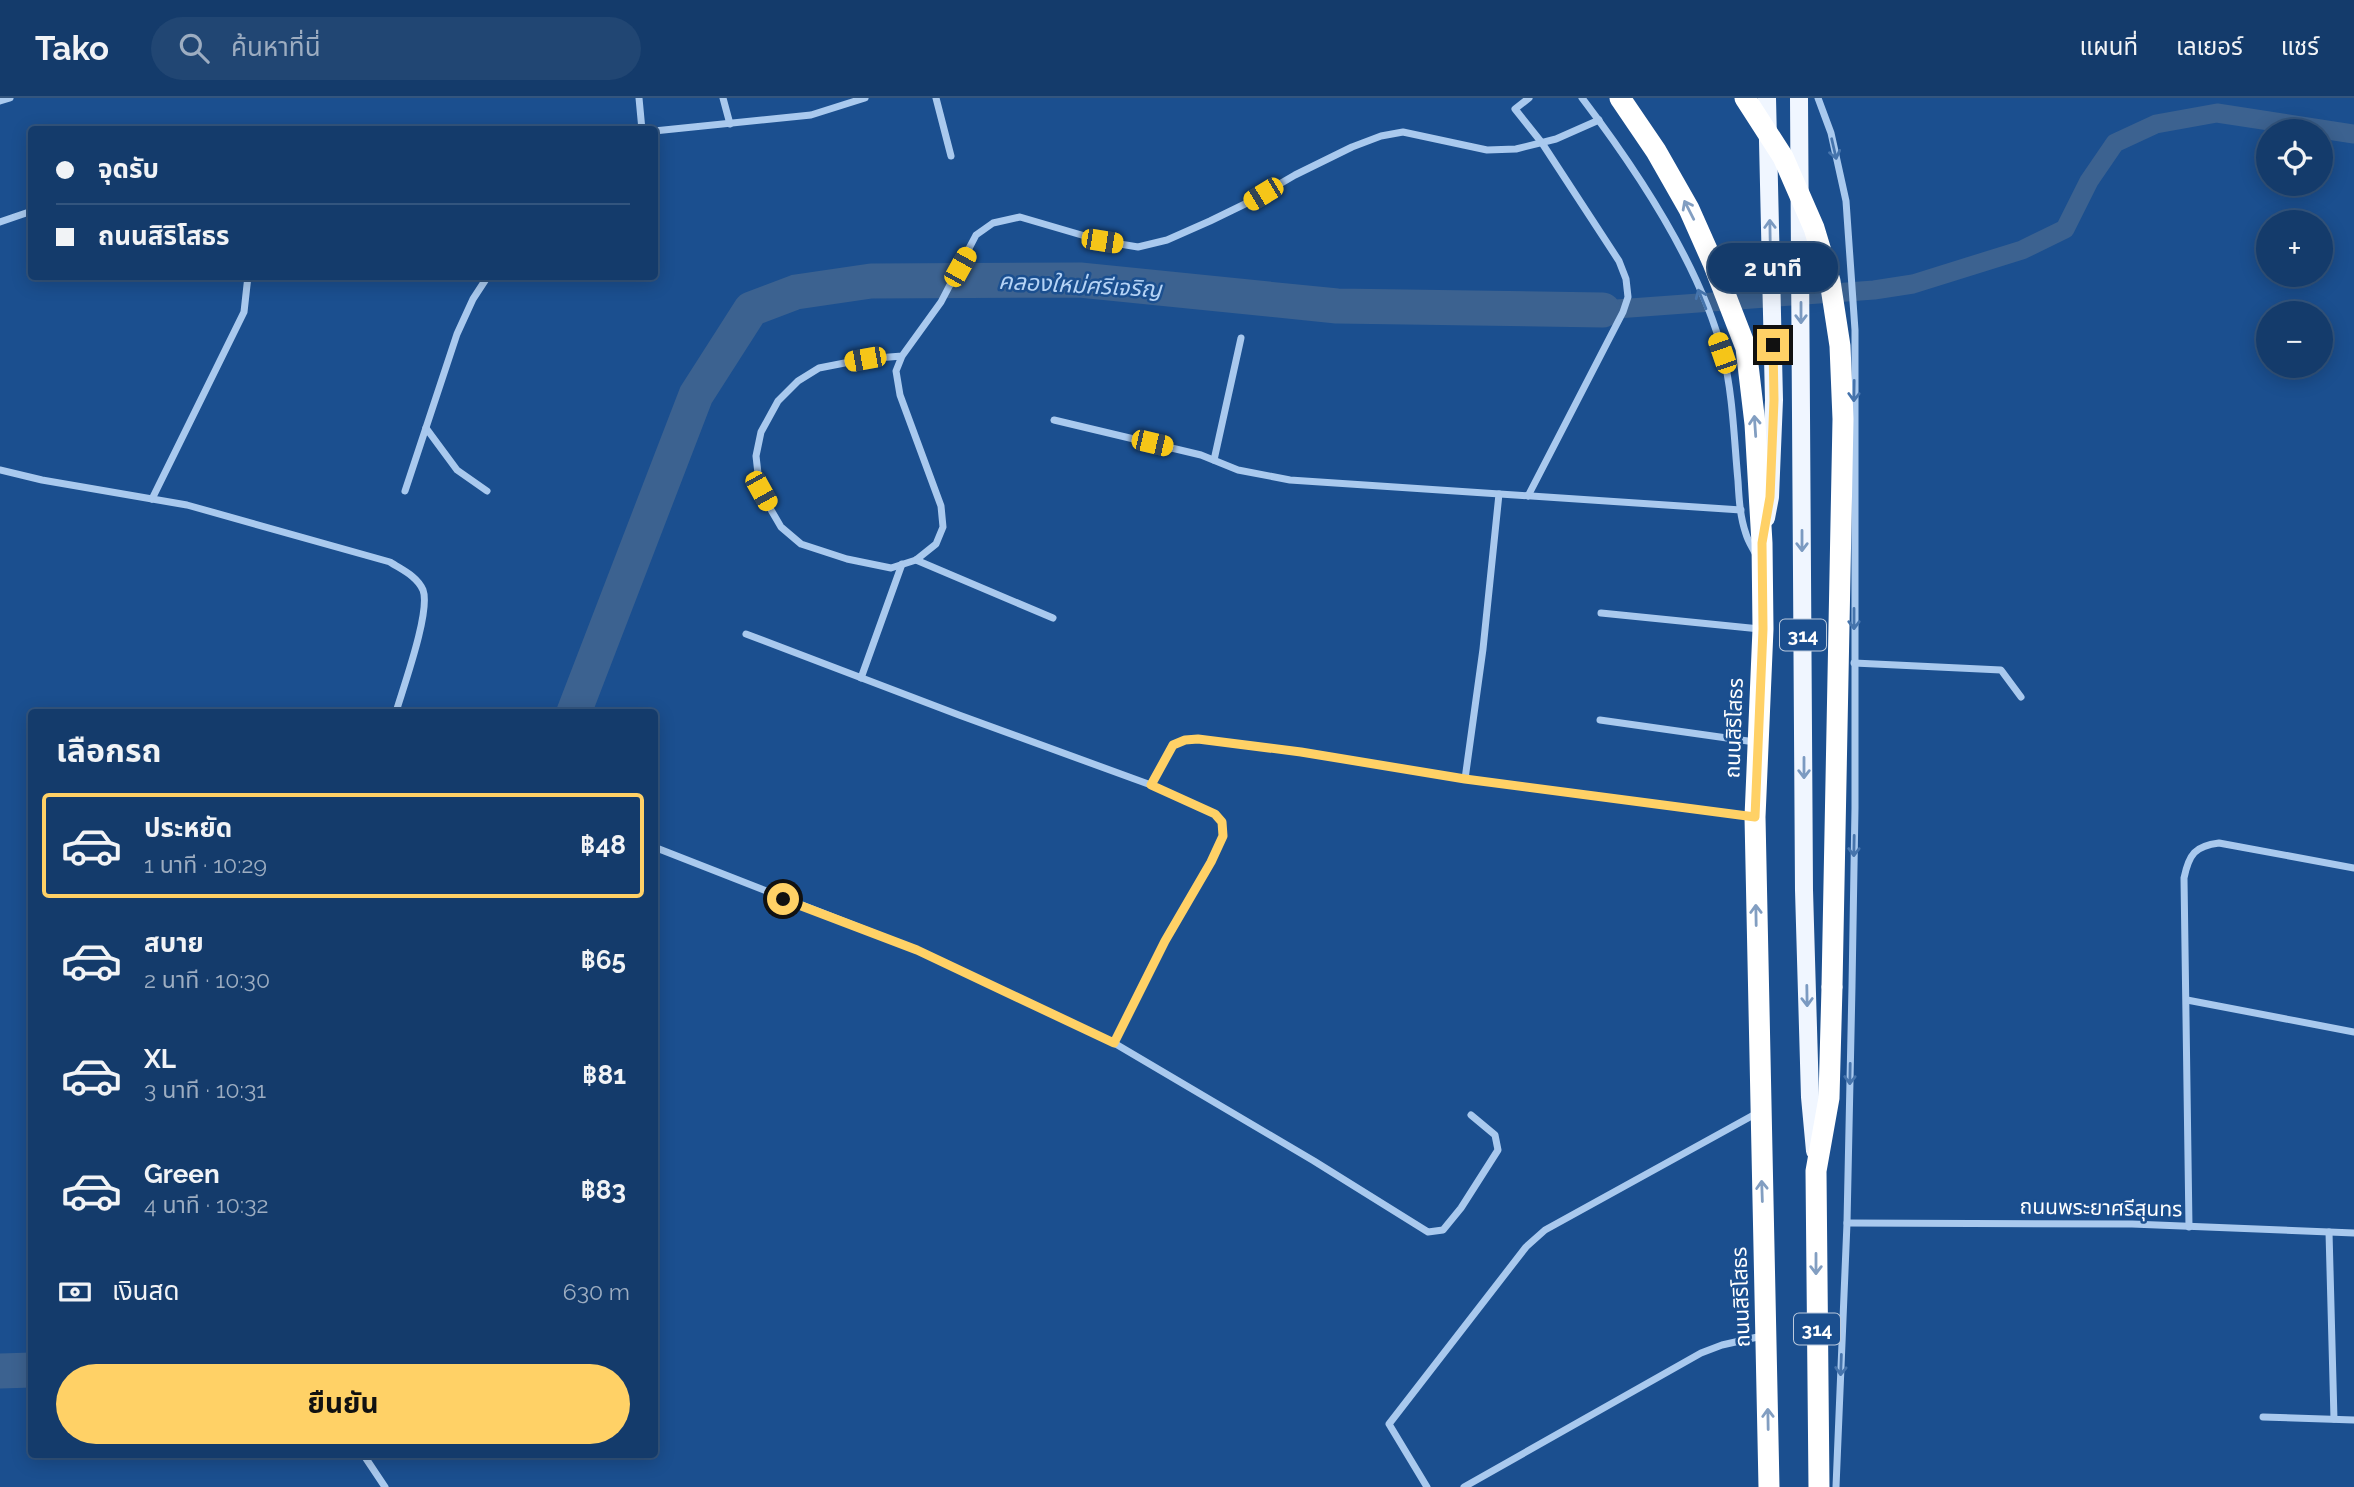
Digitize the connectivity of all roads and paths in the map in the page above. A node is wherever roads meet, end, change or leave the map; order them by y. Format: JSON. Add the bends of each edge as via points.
{"nodes":[{"id":1,"x":10,"y":98,"type":"edge"},
{"id":2,"x":639,"y":98,"type":"edge"},
{"id":3,"x":723,"y":98,"type":"edge"},
{"id":4,"x":865,"y":98,"type":"edge"},
{"id":5,"x":936,"y":98,"type":"edge"},
{"id":6,"x":1529,"y":98,"type":"edge"},
{"id":7,"x":1583,"y":98,"type":"edge"},
{"id":8,"x":1620,"y":98,"type":"edge"},
{"id":9,"x":1745,"y":98,"type":"edge"},
{"id":10,"x":1767,"y":98,"type":"edge"},
{"id":11,"x":1799,"y":98,"type":"edge"},
{"id":12,"x":1818,"y":98,"type":"edge"},
{"id":13,"x":0,"y":102,"type":"edge"},
{"id":14,"x":1599,"y":120,"type":"junction"},
{"id":15,"x":730,"y":124,"type":"junction"},
{"id":16,"x":642,"y":126,"type":"edge"},
{"id":17,"x":658,"y":131,"type":"edge"},
{"id":18,"x":1542,"y":143,"type":"junction"},
{"id":19,"x":951,"y":156,"type":"dead end"},
{"id":20,"x":28,"y":212,"type":"edge"},
{"id":21,"x":0,"y":222,"type":"edge"},
{"id":22,"x":248,"y":280,"type":"edge"},
{"id":23,"x":485,"y":280,"type":"edge"},
{"id":24,"x":1241,"y":338,"type":"dead end"},
{"id":25,"x":902,"y":356,"type":"junction"},
{"id":26,"x":1054,"y":420,"type":"dead end"},
{"id":27,"x":426,"y":428,"type":"junction"},
{"id":28,"x":1214,"y":460,"type":"junction"},
{"id":29,"x":0,"y":470,"type":"edge"},
{"id":30,"x":405,"y":491,"type":"dead end"},
{"id":31,"x":487,"y":491,"type":"dead end"},
{"id":32,"x":1499,"y":494,"type":"junction"},
{"id":33,"x":1528,"y":496,"type":"junction"},
{"id":34,"x":152,"y":499,"type":"junction"},
{"id":35,"x":1741,"y":510,"type":"junction"},
{"id":36,"x":1762,"y":543,"type":"junction"},
{"id":37,"x":916,"y":560,"type":"junction"},
{"id":38,"x":902,"y":564,"type":"junction"},
{"id":39,"x":1762,"y":572,"type":"junction"},
{"id":40,"x":1601,"y":613,"type":"dead end"},
{"id":41,"x":1053,"y":618,"type":"dead end"},
{"id":42,"x":1763,"y":629,"type":"junction"},
{"id":43,"x":746,"y":634,"type":"dead end"},
{"id":44,"x":1854,"y":663,"type":"junction"},
{"id":45,"x":861,"y":678,"type":"junction"},
{"id":46,"x":2021,"y":697,"type":"dead end"},
{"id":47,"x":397,"y":709,"type":"edge"},
{"id":48,"x":1600,"y":720,"type":"dead end"},
{"id":49,"x":1759,"y":742,"type":"junction"},
{"id":50,"x":1465,"y":779,"type":"junction"},
{"id":51,"x":1151,"y":785,"type":"junction"},
{"id":52,"x":1755,"y":817,"type":"junction"},
{"id":53,"x":658,"y":849,"type":"edge"},
{"id":54,"x":2354,"y":868,"type":"edge"},
{"id":55,"x":2187,"y":1000,"type":"junction"},
{"id":56,"x":2354,"y":1032,"type":"edge"},
{"id":57,"x":1114,"y":1043,"type":"junction"},
{"id":58,"x":1760,"y":1112,"type":"junction"},
{"id":59,"x":1471,"y":1115,"type":"dead end"},
{"id":60,"x":1816,"y":1171,"type":"junction"},
{"id":61,"x":1847,"y":1223,"type":"junction"},
{"id":62,"x":2189,"y":1227,"type":"junction"},
{"id":63,"x":2329,"y":1232,"type":"junction"},
{"id":64,"x":2354,"y":1233,"type":"edge"},
{"id":65,"x":1767,"y":1335,"type":"junction"},
{"id":66,"x":2263,"y":1417,"type":"dead end"},
{"id":67,"x":2334,"y":1419,"type":"junction"},
{"id":68,"x":2354,"y":1420,"type":"edge"},
{"id":69,"x":366,"y":1458,"type":"edge"},
{"id":70,"x":385,"y":1487,"type":"edge"},
{"id":71,"x":1427,"y":1487,"type":"edge"},
{"id":72,"x":1464,"y":1487,"type":"edge"},
{"id":73,"x":1769,"y":1487,"type":"edge"},
{"id":74,"x":1819,"y":1487,"type":"edge"},
{"id":75,"x":1836,"y":1487,"type":"edge"}],
"edges":[{"from":1,"to":13,"type":"street"},
{"from":2,"to":16,"type":"street"},
{"from":3,"to":15,"type":"street"},
{"from":4,"to":15,"type":"street","via":[[811,115]]},
{"from":5,"to":19,"type":"street"},
{"from":6,"to":18,"type":"street","via":[[1515,109]]},
{"from":7,"to":14,"type":"street"},
{"from":36,"to":8,"type":"highway","one_way":true,"via":[[1755,424],[1742,337],[1689,209]]},
{"from":9,"to":60,"type":"highway","bridge":true,"via":[[1783,158],[1814,228],[1830,281],[1840,346],[1843,419],[1829,1098]]},
{"from":36,"to":10,"type":"main road","name":"ถนนสิริโสธร","one_way":true,"via":[[1770,497],[1774,400]]},
{"from":11,"to":60,"type":"main road","number":"314","one_way":true,"via":[[1804,890]]},
{"from":12,"to":44,"type":"street","one_way":true,"via":[[1846,201],[1851,260]]},
{"from":14,"to":18,"type":"street"},
{"from":35,"to":14,"type":"street","one_way":true,"via":[[1730,392],[1711,321],[1671,233]]},
{"from":15,"to":17,"type":"street"},
{"from":18,"to":25,"type":"street","via":[[1487,150],[1403,132],[1381,136],[1295,175],[1247,204],[1167,240],[1138,247],[1020,217],[993,223],[976,234],[941,302]]},
{"from":18,"to":33,"type":"street","via":[[1619,261],[1628,297]]},
{"from":20,"to":21,"type":"street"},
{"from":22,"to":34,"type":"street","via":[[244,312],[228,349]]},
{"from":23,"to":27,"type":"street","via":[[457,334]]},
{"from":24,"to":28,"type":"street"},
{"from":25,"to":37,"type":"street","via":[[896,380],[941,506],[943,527],[936,544]]},
{"from":25,"to":38,"type":"street","via":[[819,368],[798,381],[778,401],[761,432],[756,456],[761,491],[781,527],[802,544],[891,568]]},
{"from":26,"to":28,"type":"street"},
{"from":27,"to":30,"type":"street"},
{"from":27,"to":31,"type":"street","via":[[457,470]]},
{"from":28,"to":32,"type":"street","via":[[1238,470],[1290,480]]},
{"from":29,"to":34,"type":"street"},
{"from":32,"to":33,"type":"street"},
{"from":32,"to":50,"type":"street"},
{"from":33,"to":35,"type":"street"},
{"from":34,"to":47,"type":"street","via":[[390,562],[415,577],[424,592],[421,629]]},
{"from":35,"to":39,"type":"street"},
{"from":36,"to":39,"type":"highway","name":"ถนนสิริโสธร"},
{"from":37,"to":38,"type":"street"},
{"from":37,"to":41,"type":"street"},
{"from":38,"to":45,"type":"street"},
{"from":39,"to":42,"type":"highway","name":"ถนนสิริโสธร"},
{"from":40,"to":42,"type":"street"},
{"from":42,"to":49,"type":"highway","name":"ถนนสิริโสธร"},
{"from":43,"to":45,"type":"street"},
{"from":44,"to":46,"type":"street","via":[[2000,670]]},
{"from":44,"to":61,"type":"street","one_way":true},
{"from":45,"to":51,"type":"street"},
{"from":48,"to":49,"type":"street"},
{"from":49,"to":52,"type":"highway","name":"ถนนสิริโสธร"},
{"from":50,"to":51,"type":"street","via":[[1198,739],[1173,745]]},
{"from":50,"to":52,"type":"street"},
{"from":51,"to":57,"type":"street","via":[[1215,814],[1222,822],[1223,836]]},
{"from":58,"to":52,"type":"highway","name":"ถนนสิริโสธร","number":"314","one_way":true},
{"from":53,"to":57,"type":"street","via":[[917,950]]},
{"from":54,"to":55,"type":"street","via":[[2219,843],[2194,851],[2184,878]]},
{"from":55,"to":56,"type":"street"},
{"from":55,"to":62,"type":"street"},
{"from":57,"to":59,"type":"street","via":[[1428,1232],[1443,1230],[1498,1150],[1494,1135]]},
{"from":65,"to":58,"type":"highway","name":"ถนนสิริโสธร","number":"314","one_way":true},
{"from":58,"to":71,"type":"street","via":[[1545,1230],[1526,1247],[1389,1424]]},
{"from":60,"to":74,"type":"highway","number":"314","one_way":true},
{"from":61,"to":62,"type":"street","name":"ถนนพระยาศรีสุนทร"},
{"from":61,"to":75,"type":"street","one_way":true},
{"from":62,"to":63,"type":"street","name":"ถนนพระยาศรีสุนทร"},
{"from":63,"to":64,"type":"street","name":"ถนนพระยาศรีสุนทร"},
{"from":63,"to":67,"type":"street"},
{"from":65,"to":72,"type":"street","via":[[1700,1353]]},
{"from":73,"to":65,"type":"highway","name":"ถนนสิริโสธร","number":"314","one_way":true},
{"from":66,"to":67,"type":"street"},
{"from":67,"to":68,"type":"street"},
{"from":69,"to":70,"type":"street"}]}
